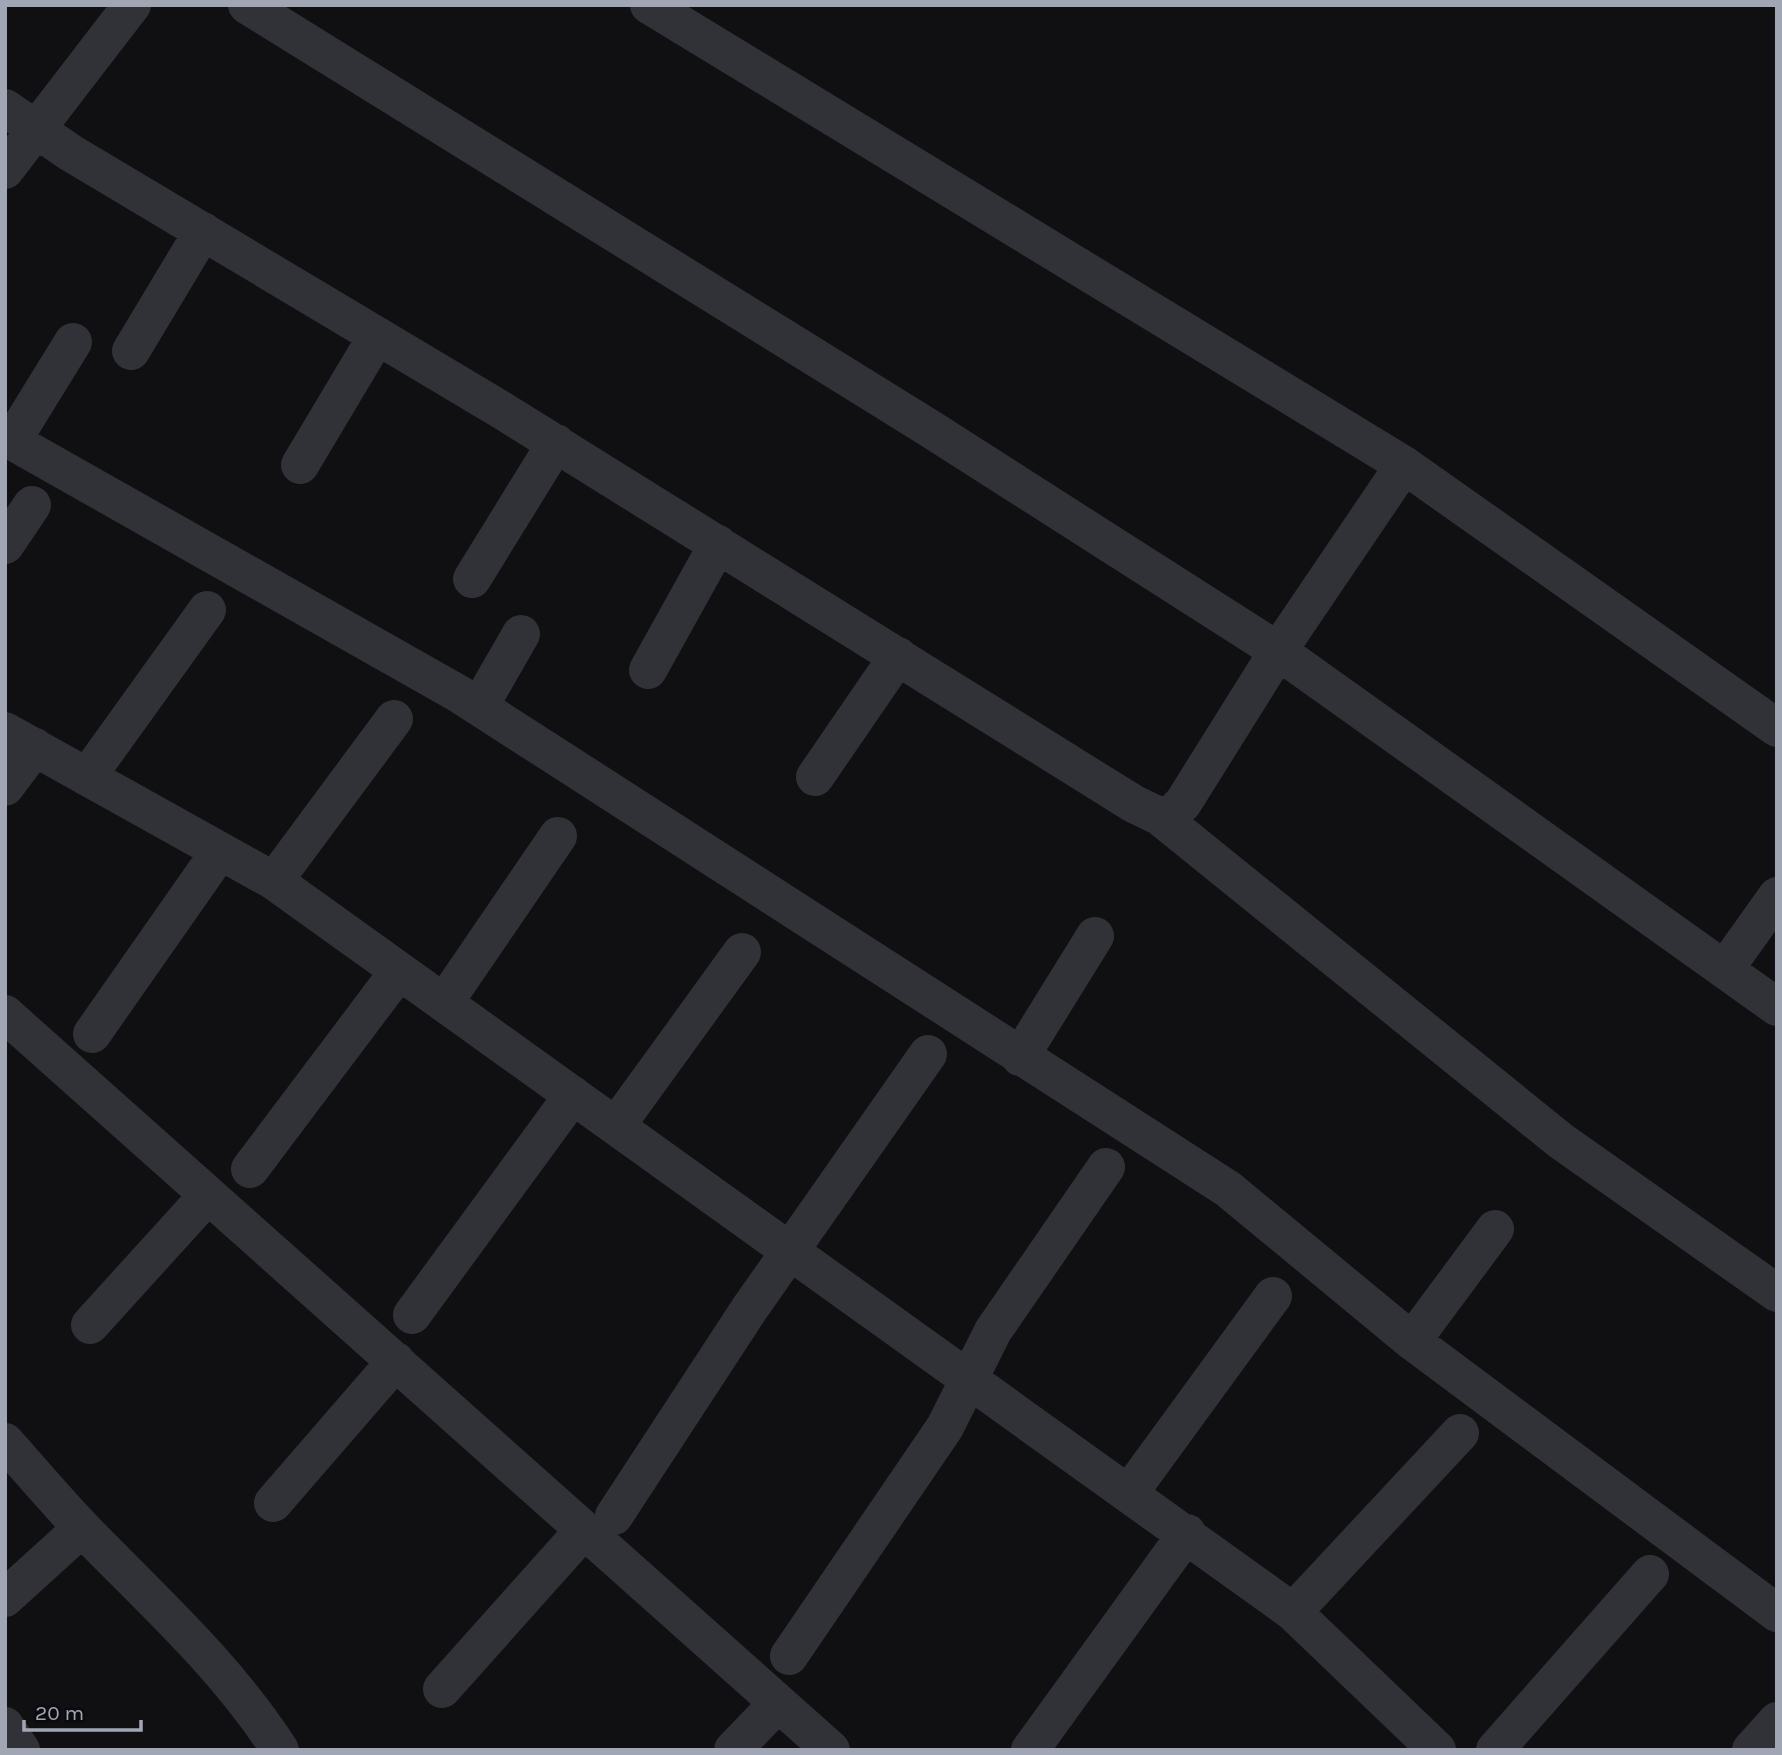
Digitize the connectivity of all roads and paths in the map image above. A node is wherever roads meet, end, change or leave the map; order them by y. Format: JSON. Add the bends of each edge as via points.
{"nodes":[{"id":1,"x":132,"y":5,"type":"edge"},
{"id":2,"x":247,"y":5,"type":"edge"},
{"id":3,"x":649,"y":5,"type":"edge"},
{"id":4,"x":5,"y":108,"type":"edge"},
{"id":5,"x":37,"y":130,"type":"junction"},
{"id":6,"x":5,"y":170,"type":"edge"},
{"id":7,"x":202,"y":231,"type":"junction"},
{"id":8,"x":377,"y":336,"type":"junction"},
{"id":9,"x":73,"y":342,"type":"dead end"},
{"id":10,"x":131,"y":351,"type":"dead end"},
{"id":11,"x":9,"y":439,"type":"edge"},
{"id":12,"x":556,"y":443,"type":"junction"},
{"id":13,"x":300,"y":465,"type":"dead end"},
{"id":14,"x":1404,"y":465,"type":"junction"},
{"id":15,"x":32,"y":505,"type":"dead end"},
{"id":16,"x":718,"y":544,"type":"junction"},
{"id":17,"x":5,"y":545,"type":"edge"},
{"id":18,"x":472,"y":579,"type":"dead end"},
{"id":19,"x":207,"y":610,"type":"dead end"},
{"id":20,"x":521,"y":634,"type":"dead end"},
{"id":21,"x":1278,"y":651,"type":"junction"},
{"id":22,"x":898,"y":656,"type":"junction"},
{"id":23,"x":648,"y":670,"type":"dead end"},
{"id":24,"x":479,"y":707,"type":"junction"},
{"id":25,"x":394,"y":719,"type":"dead end"},
{"id":26,"x":1777,"y":728,"type":"edge"},
{"id":27,"x":20,"y":739,"type":"edge"},
{"id":28,"x":87,"y":777,"type":"junction"},
{"id":29,"x":815,"y":778,"type":"dead end"},
{"id":30,"x":5,"y":787,"type":"edge"},
{"id":31,"x":1159,"y":816,"type":"junction"},
{"id":32,"x":558,"y":836,"type":"dead end"},
{"id":33,"x":220,"y":851,"type":"junction"},
{"id":34,"x":274,"y":881,"type":"junction"},
{"id":35,"x":1777,"y":896,"type":"edge"},
{"id":36,"x":1095,"y":936,"type":"dead end"},
{"id":37,"x":742,"y":952,"type":"dead end"},
{"id":38,"x":1725,"y":969,"type":"junction"},
{"id":39,"x":399,"y":971,"type":"junction"},
{"id":40,"x":444,"y":1003,"type":"junction"},
{"id":41,"x":1777,"y":1007,"type":"edge"},
{"id":42,"x":10,"y":1029,"type":"edge"},
{"id":43,"x":92,"y":1034,"type":"dead end"},
{"id":44,"x":928,"y":1054,"type":"dead end"},
{"id":45,"x":1020,"y":1057,"type":"junction"},
{"id":46,"x":573,"y":1095,"type":"junction"},
{"id":47,"x":615,"y":1126,"type":"junction"},
{"id":48,"x":1106,"y":1167,"type":"dead end"},
{"id":49,"x":250,"y":1169,"type":"dead end"},
{"id":50,"x":208,"y":1195,"type":"junction"},
{"id":51,"x":1495,"y":1229,"type":"dead end"},
{"id":52,"x":788,"y":1252,"type":"junction"},
{"id":53,"x":1777,"y":1293,"type":"edge"},
{"id":54,"x":1273,"y":1296,"type":"dead end"},
{"id":55,"x":412,"y":1315,"type":"dead end"},
{"id":56,"x":90,"y":1325,"type":"dead end"},
{"id":57,"x":1412,"y":1341,"type":"junction"},
{"id":58,"x":396,"y":1361,"type":"junction"},
{"id":59,"x":969,"y":1377,"type":"junction"},
{"id":60,"x":1460,"y":1433,"type":"dead end"},
{"id":61,"x":5,"y":1442,"type":"edge"},
{"id":62,"x":1130,"y":1492,"type":"junction"},
{"id":63,"x":273,"y":1503,"type":"dead end"},
{"id":64,"x":599,"y":1523,"type":"junction"},
{"id":65,"x":82,"y":1528,"type":"junction"},
{"id":66,"x":1187,"y":1533,"type":"junction"},
{"id":67,"x":1650,"y":1574,"type":"dead end"},
{"id":68,"x":5,"y":1598,"type":"edge"},
{"id":69,"x":1293,"y":1612,"type":"junction"},
{"id":70,"x":1777,"y":1614,"type":"edge"},
{"id":71,"x":789,"y":1656,"type":"dead end"},
{"id":72,"x":442,"y":1689,"type":"dead end"},
{"id":73,"x":778,"y":1703,"type":"junction"},
{"id":74,"x":1777,"y":1721,"type":"edge"},
{"id":75,"x":5,"y":1726,"type":"edge"},
{"id":76,"x":1419,"y":1744,"type":"edge"},
{"id":77,"x":21,"y":1750,"type":"edge"},
{"id":78,"x":280,"y":1750,"type":"edge"},
{"id":79,"x":733,"y":1750,"type":"edge"},
{"id":80,"x":831,"y":1750,"type":"edge"},
{"id":81,"x":1030,"y":1750,"type":"edge"},
{"id":82,"x":1495,"y":1750,"type":"edge"},
{"id":83,"x":1751,"y":1750,"type":"edge"}],
"edges":[{"from":1,"to":5,"type":"street"},
{"from":2,"to":21,"type":"street","via":[[929,428]]},
{"from":3,"to":14,"type":"street"},
{"from":4,"to":5,"type":"street"},
{"from":5,"to":6,"type":"street"},
{"from":5,"to":7,"type":"street"},
{"from":7,"to":8,"type":"street"},
{"from":7,"to":10,"type":"street"},
{"from":8,"to":12,"type":"street"},
{"from":8,"to":13,"type":"street"},
{"from":9,"to":11,"type":"street"},
{"from":11,"to":24,"type":"street"},
{"from":12,"to":16,"type":"street"},
{"from":12,"to":18,"type":"street"},
{"from":14,"to":21,"type":"street"},
{"from":14,"to":26,"type":"street"},
{"from":15,"to":17,"type":"street"},
{"from":16,"to":22,"type":"street"},
{"from":16,"to":23,"type":"street"},
{"from":19,"to":28,"type":"street"},
{"from":20,"to":24,"type":"street"},
{"from":21,"to":31,"type":"street","via":[[1183,803],[1174,812]]},
{"from":21,"to":38,"type":"street"},
{"from":22,"to":29,"type":"street"},
{"from":22,"to":31,"type":"street"},
{"from":24,"to":45,"type":"street"},
{"from":25,"to":34,"type":"street"},
{"from":27,"to":28,"type":"street"},
{"from":27,"to":30,"type":"street"},
{"from":28,"to":33,"type":"street"},
{"from":31,"to":53,"type":"street","via":[[1561,1141]]},
{"from":32,"to":40,"type":"street"},
{"from":33,"to":34,"type":"street"},
{"from":33,"to":43,"type":"street"},
{"from":34,"to":39,"type":"street"},
{"from":35,"to":38,"type":"street"},
{"from":36,"to":45,"type":"street"},
{"from":37,"to":47,"type":"street"},
{"from":38,"to":41,"type":"street"},
{"from":39,"to":40,"type":"street"},
{"from":39,"to":49,"type":"street"},
{"from":40,"to":46,"type":"street"},
{"from":42,"to":50,"type":"street"},
{"from":44,"to":52,"type":"street"},
{"from":45,"to":57,"type":"street","via":[[1228,1189]]},
{"from":46,"to":47,"type":"street"},
{"from":46,"to":55,"type":"street"},
{"from":47,"to":52,"type":"street"},
{"from":48,"to":59,"type":"street","via":[[993,1331]]},
{"from":50,"to":56,"type":"street"},
{"from":50,"to":58,"type":"street"},
{"from":51,"to":57,"type":"street"},
{"from":52,"to":59,"type":"street"},
{"from":52,"to":64,"type":"street"},
{"from":54,"to":62,"type":"street"},
{"from":57,"to":70,"type":"street"},
{"from":58,"to":63,"type":"street"},
{"from":58,"to":64,"type":"street"},
{"from":59,"to":62,"type":"street"},
{"from":59,"to":71,"type":"street","via":[[945,1427]]},
{"from":60,"to":69,"type":"street"},
{"from":61,"to":65,"type":"street"},
{"from":62,"to":66,"type":"street"},
{"from":64,"to":72,"type":"street"},
{"from":64,"to":73,"type":"street"},
{"from":65,"to":68,"type":"street"},
{"from":65,"to":78,"type":"street","via":[[216,1665]]},
{"from":66,"to":69,"type":"street"},
{"from":66,"to":81,"type":"street"},
{"from":67,"to":82,"type":"street"},
{"from":69,"to":76,"type":"street"},
{"from":73,"to":79,"type":"street"},
{"from":73,"to":80,"type":"street"},
{"from":74,"to":83,"type":"street"},
{"from":75,"to":77,"type":"street"}]}
